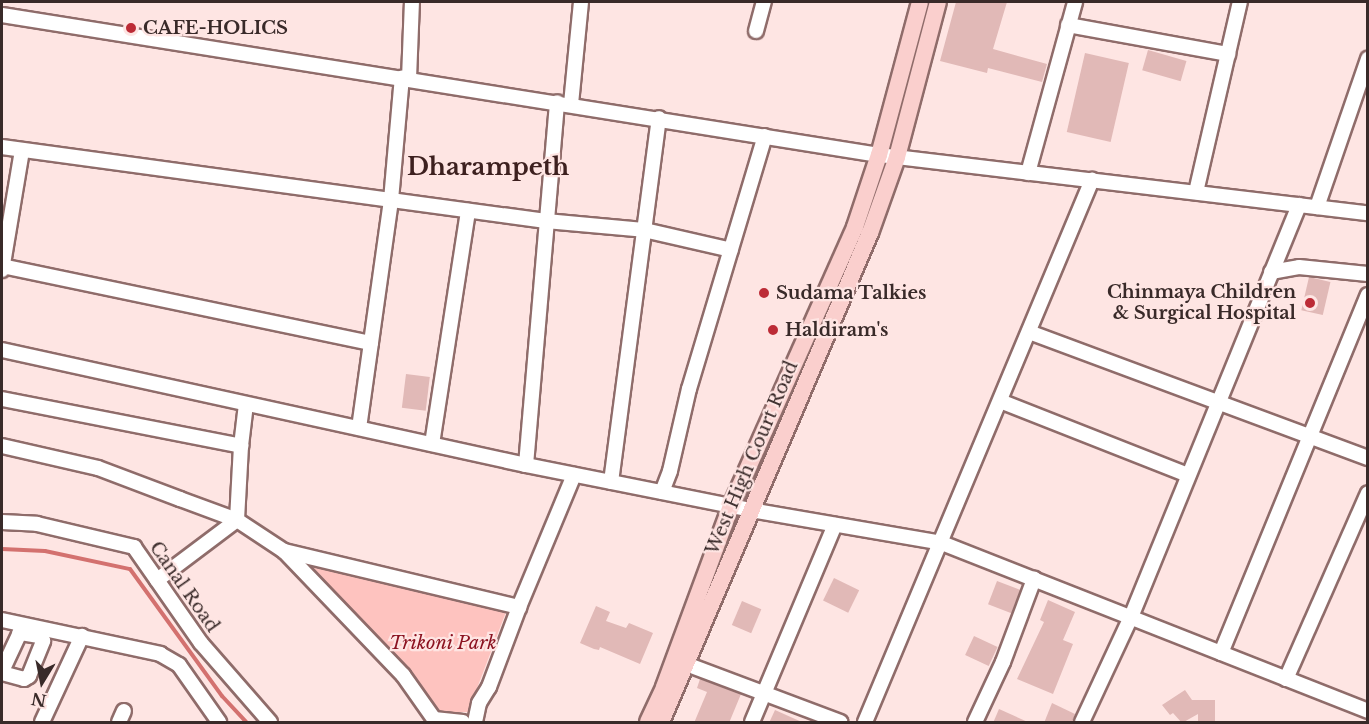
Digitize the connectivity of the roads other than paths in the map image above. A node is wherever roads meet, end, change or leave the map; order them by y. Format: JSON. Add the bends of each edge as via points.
{"nodes":[{"id":1,"x":412,"y":2,"type":"edge"},
{"id":2,"x":581,"y":2,"type":"edge"},
{"id":3,"x":764,"y":2,"type":"edge"},
{"id":4,"x":920,"y":2,"type":"edge"},
{"id":5,"x":938,"y":2,"type":"edge"},
{"id":6,"x":1075,"y":2,"type":"edge"},
{"id":7,"x":1240,"y":2,"type":"edge"},
{"id":8,"x":2,"y":15,"type":"edge"},
{"id":9,"x":1068,"y":25,"type":"junction"},
{"id":10,"x":756,"y":31,"type":"dead end"},
{"id":11,"x":1228,"y":54,"type":"junction"},
{"id":12,"x":1368,"y":59,"type":"edge"},
{"id":13,"x":405,"y":78,"type":"junction"},
{"id":14,"x":557,"y":102,"type":"junction"},
{"id":15,"x":571,"y":104,"type":"junction"},
{"id":16,"x":659,"y":118,"type":"junction"},
{"id":17,"x":765,"y":136,"type":"junction"},
{"id":18,"x":2,"y":147,"type":"edge"},
{"id":19,"x":22,"y":151,"type":"junction"},
{"id":20,"x":879,"y":155,"type":"junction"},
{"id":21,"x":897,"y":157,"type":"junction"},
{"id":22,"x":1028,"y":173,"type":"junction"},
{"id":23,"x":1092,"y":180,"type":"junction"},
{"id":24,"x":1196,"y":192,"type":"junction"},
{"id":25,"x":391,"y":200,"type":"junction"},
{"id":26,"x":1299,"y":205,"type":"junction"},
{"id":27,"x":1317,"y":207,"type":"junction"},
{"id":28,"x":468,"y":211,"type":"junction"},
{"id":29,"x":1368,"y":213,"type":"edge"},
{"id":30,"x":546,"y":221,"type":"junction"},
{"id":31,"x":644,"y":230,"type":"junction"},
{"id":32,"x":731,"y":250,"type":"junction"},
{"id":33,"x":2,"y":267,"type":"edge"},
{"id":34,"x":1271,"y":272,"type":"junction"},
{"id":35,"x":1368,"y":274,"type":"edge"},
{"id":36,"x":1368,"y":296,"type":"edge"},
{"id":37,"x":1029,"y":332,"type":"junction"},
{"id":38,"x":371,"y":343,"type":"junction"},
{"id":39,"x":2,"y":350,"type":"edge"},
{"id":40,"x":2,"y":399,"type":"edge"},
{"id":41,"x":999,"y":401,"type":"junction"},
{"id":42,"x":1218,"y":403,"type":"junction"},
{"id":43,"x":246,"y":404,"type":"junction"},
{"id":44,"x":359,"y":428,"type":"junction"},
{"id":45,"x":1309,"y":437,"type":"junction"},
{"id":46,"x":432,"y":444,"type":"junction"},
{"id":47,"x":2,"y":446,"type":"edge"},
{"id":48,"x":241,"y":446,"type":"junction"},
{"id":49,"x":1368,"y":458,"type":"edge"},
{"id":50,"x":526,"y":465,"type":"junction"},
{"id":51,"x":574,"y":475,"type":"junction"},
{"id":52,"x":1188,"y":475,"type":"junction"},
{"id":53,"x":611,"y":482,"type":"junction"},
{"id":54,"x":662,"y":492,"type":"junction"},
{"id":55,"x":1368,"y":493,"type":"edge"},
{"id":56,"x":731,"y":506,"type":"junction"},
{"id":57,"x":751,"y":510,"type":"junction"},
{"id":58,"x":237,"y":520,"type":"junction"},
{"id":59,"x":2,"y":522,"type":"edge"},
{"id":60,"x":835,"y":525,"type":"junction"},
{"id":61,"x":942,"y":543,"type":"junction"},
{"id":62,"x":284,"y":551,"type":"junction"},
{"id":63,"x":1034,"y":579,"type":"junction"},
{"id":64,"x":157,"y":580,"type":"junction"},
{"id":65,"x":519,"y":607,"type":"junction"},
{"id":66,"x":1131,"y":617,"type":"junction"},
{"id":67,"x":2,"y":620,"type":"edge"},
{"id":68,"x":21,"y":628,"type":"junction"},
{"id":69,"x":82,"y":636,"type":"junction"},
{"id":70,"x":1221,"y":653,"type":"junction"},
{"id":71,"x":686,"y":664,"type":"junction"},
{"id":72,"x":2,"y":672,"type":"edge"},
{"id":73,"x":1286,"y":679,"type":"junction"},
{"id":74,"x":766,"y":693,"type":"junction"},
{"id":75,"x":1368,"y":711,"type":"edge"},
{"id":76,"x":42,"y":723,"type":"edge"},
{"id":77,"x":219,"y":723,"type":"edge"},
{"id":78,"x":270,"y":723,"type":"edge"},
{"id":79,"x":463,"y":723,"type":"edge"},
{"id":80,"x":475,"y":723,"type":"edge"},
{"id":81,"x":648,"y":723,"type":"edge"},
{"id":82,"x":661,"y":723,"type":"edge"},
{"id":83,"x":752,"y":723,"type":"edge"},
{"id":84,"x":840,"y":723,"type":"edge"},
{"id":85,"x":865,"y":723,"type":"edge"},
{"id":86,"x":975,"y":723,"type":"edge"},
{"id":87,"x":1082,"y":723,"type":"edge"}],
"edges":[{"from":1,"to":13,"type":"street"},
{"from":2,"to":15,"type":"street"},
{"from":3,"to":10,"type":"street"},
{"from":4,"to":20,"type":"main road","name":"West High Court Road"},
{"from":5,"to":21,"type":"main road","name":"West High Court Road"},
{"from":6,"to":9,"type":"street"},
{"from":7,"to":11,"type":"street"},
{"from":8,"to":13,"type":"street"},
{"from":9,"to":11,"type":"street"},
{"from":9,"to":22,"type":"street"},
{"from":11,"to":24,"type":"street"},
{"from":12,"to":27,"type":"street"},
{"from":13,"to":14,"type":"street"},
{"from":13,"to":25,"type":"street"},
{"from":14,"to":15,"type":"street"},
{"from":14,"to":30,"type":"street"},
{"from":15,"to":16,"type":"street"},
{"from":16,"to":17,"type":"street"},
{"from":16,"to":31,"type":"street"},
{"from":17,"to":20,"type":"street"},
{"from":17,"to":32,"type":"street"},
{"from":18,"to":19,"type":"street"},
{"from":19,"to":25,"type":"street"},
{"from":19,"to":33,"type":"street"},
{"from":20,"to":21,"type":"street"},
{"from":20,"to":56,"type":"main road","name":"West High Court Road","via":[[855,227]]},
{"from":21,"to":22,"type":"street"},
{"from":21,"to":57,"type":"main road","name":"West High Court Road","via":[[870,233]]},
{"from":22,"to":23,"type":"street"},
{"from":23,"to":24,"type":"street"},
{"from":23,"to":37,"type":"street"},
{"from":24,"to":26,"type":"street"},
{"from":25,"to":28,"type":"street"},
{"from":25,"to":38,"type":"street"},
{"from":26,"to":27,"type":"street"},
{"from":26,"to":34,"type":"street"},
{"from":27,"to":29,"type":"street"},
{"from":28,"to":30,"type":"street"},
{"from":28,"to":46,"type":"street"},
{"from":30,"to":31,"type":"street"},
{"from":30,"to":50,"type":"street"},
{"from":31,"to":32,"type":"street"},
{"from":31,"to":53,"type":"street"},
{"from":32,"to":54,"type":"street"},
{"from":33,"to":38,"type":"street"},
{"from":34,"to":35,"type":"street","via":[[1299,267]]},
{"from":34,"to":42,"type":"street"},
{"from":36,"to":45,"type":"street"},
{"from":37,"to":41,"type":"street"},
{"from":37,"to":42,"type":"street"},
{"from":38,"to":44,"type":"street"},
{"from":39,"to":43,"type":"street"},
{"from":40,"to":48,"type":"street"},
{"from":41,"to":52,"type":"street"},
{"from":41,"to":61,"type":"street"},
{"from":42,"to":45,"type":"street"},
{"from":42,"to":52,"type":"street"},
{"from":43,"to":44,"type":"street"},
{"from":43,"to":48,"type":"street"},
{"from":44,"to":46,"type":"street"},
{"from":45,"to":49,"type":"street"},
{"from":45,"to":70,"type":"street"},
{"from":46,"to":50,"type":"street"},
{"from":47,"to":58,"type":"street","via":[[98,468]]},
{"from":48,"to":58,"type":"street"},
{"from":50,"to":51,"type":"street"},
{"from":51,"to":53,"type":"street"},
{"from":51,"to":65,"type":"street"},
{"from":52,"to":66,"type":"street"},
{"from":53,"to":54,"type":"street"},
{"from":54,"to":56,"type":"street"},
{"from":55,"to":73,"type":"street"},
{"from":56,"to":57,"type":"street"},
{"from":56,"to":81,"type":"main road","name":"West High Court Road"},
{"from":57,"to":60,"type":"street"},
{"from":57,"to":71,"type":"main road","name":"West High Court Road"},
{"from":58,"to":62,"type":"street"},
{"from":58,"to":64,"type":"street"},
{"from":59,"to":64,"type":"street","name":"Canal Road","via":[[37,524],[134,547]]},
{"from":60,"to":61,"type":"street"},
{"from":60,"to":74,"type":"street"},
{"from":61,"to":63,"type":"street"},
{"from":61,"to":85,"type":"street"},
{"from":62,"to":65,"type":"street"},
{"from":62,"to":79,"type":"street","via":[[403,675],[434,719]]},
{"from":63,"to":66,"type":"street"},
{"from":63,"to":86,"type":"street"},
{"from":64,"to":78,"type":"street","name":"Canal Road","via":[[201,643]]},
{"from":65,"to":80,"type":"street","via":[[489,687],[479,703]]},
{"from":66,"to":70,"type":"street"},
{"from":66,"to":87,"type":"street"},
{"from":67,"to":68,"type":"street"},
{"from":68,"to":69,"type":"street"},
{"from":68,"to":72,"type":"street"},
{"from":68,"to":72,"type":"street","via":[[44,641],[29,676],[24,679]]},
{"from":69,"to":76,"type":"street"},
{"from":69,"to":77,"type":"street","via":[[160,654],[179,665]]},
{"from":70,"to":73,"type":"street"},
{"from":71,"to":74,"type":"street"},
{"from":71,"to":82,"type":"main road","name":"West High Court Road"},
{"from":73,"to":75,"type":"street"},
{"from":74,"to":83,"type":"street"},
{"from":74,"to":84,"type":"street"}]}
